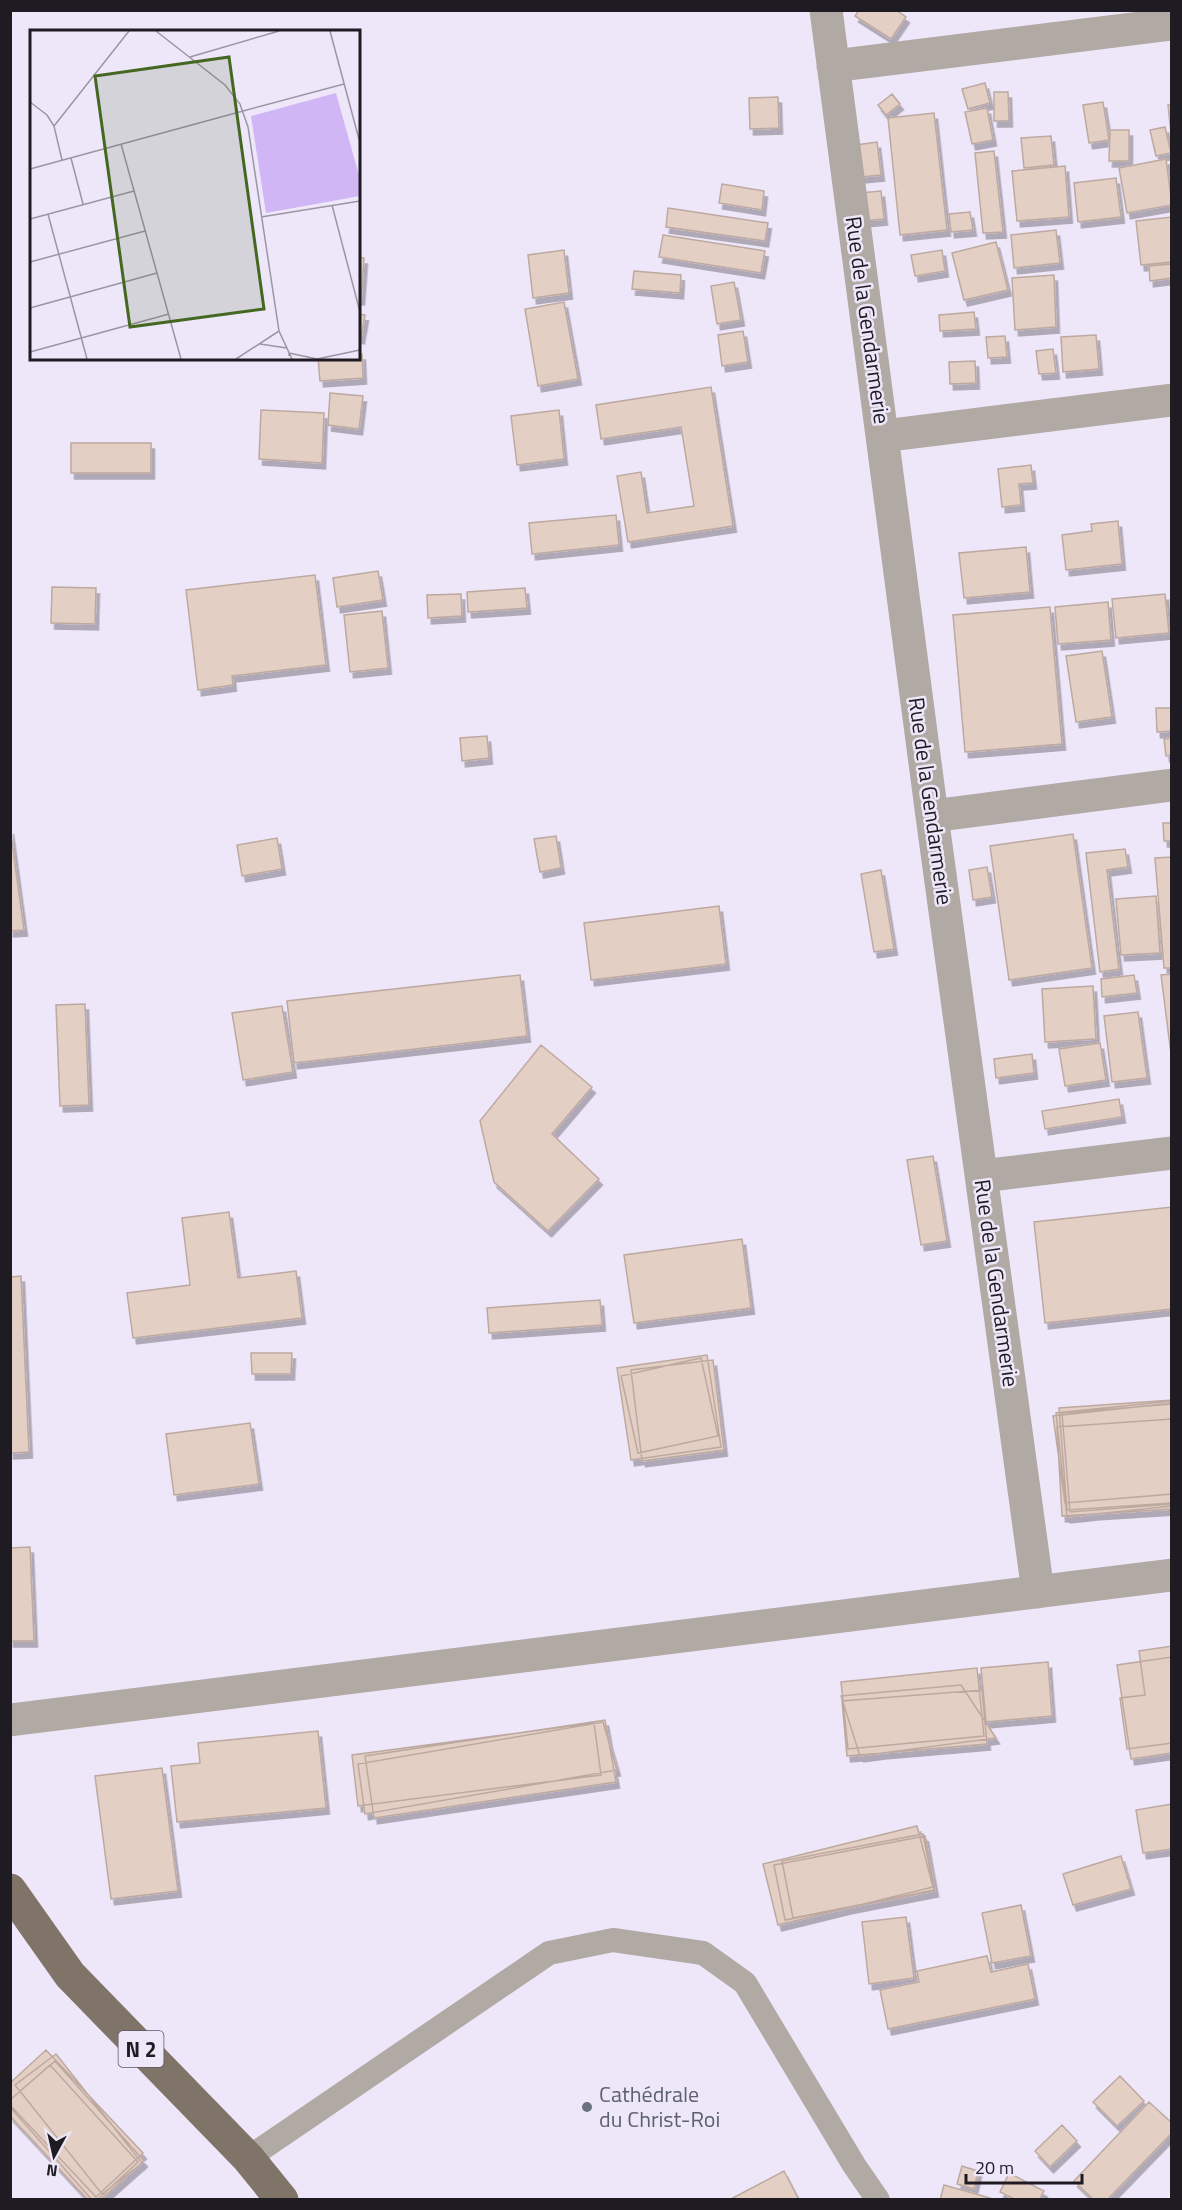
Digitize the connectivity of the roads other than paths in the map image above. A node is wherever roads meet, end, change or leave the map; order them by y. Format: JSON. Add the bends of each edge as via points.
{"nodes":[{"id":1,"x":826,"y":10,"type":"edge"},
{"id":2,"x":1172,"y":24,"type":"edge"},
{"id":3,"x":834,"y":66,"type":"junction"},
{"id":4,"x":1172,"y":400,"type":"edge"},
{"id":5,"x":883,"y":436,"type":"junction"},
{"id":6,"x":1172,"y":785,"type":"edge"},
{"id":7,"x":932,"y":816,"type":"junction"},
{"id":8,"x":1172,"y":1153,"type":"edge"},
{"id":9,"x":982,"y":1176,"type":"junction"},
{"id":10,"x":1172,"y":1575,"type":"edge"},
{"id":11,"x":1038,"y":1592,"type":"junction"},
{"id":12,"x":10,"y":1720,"type":"edge"},
{"id":13,"x":10,"y":1890,"type":"edge"},
{"id":14,"x":248,"y":2158,"type":"junction"},
{"id":15,"x":282,"y":2199,"type":"edge"},
{"id":16,"x":878,"y":2199,"type":"edge"}],
"edges":[{"from":1,"to":3,"type":"street","name":"Rue de la Gendarmerie"},
{"from":2,"to":3,"type":"street"},
{"from":3,"to":5,"type":"street","name":"Rue de la Gendarmerie"},
{"from":4,"to":5,"type":"street"},
{"from":5,"to":7,"type":"street","name":"Rue de la Gendarmerie"},
{"from":6,"to":7,"type":"street"},
{"from":7,"to":9,"type":"street","name":"Rue de la Gendarmerie"},
{"from":8,"to":9,"type":"street"},
{"from":9,"to":11,"type":"street","name":"Rue de la Gendarmerie"},
{"from":10,"to":11,"type":"street"},
{"from":11,"to":12,"type":"street"},
{"from":13,"to":14,"type":"main road","number":"N 2","via":[[70,1975]]},
{"from":14,"to":15,"type":"main road","number":"N 2"},
{"from":14,"to":16,"type":"lane","via":[[549,1953],[613,1940],[703,1953],[745,1983]]}]}
